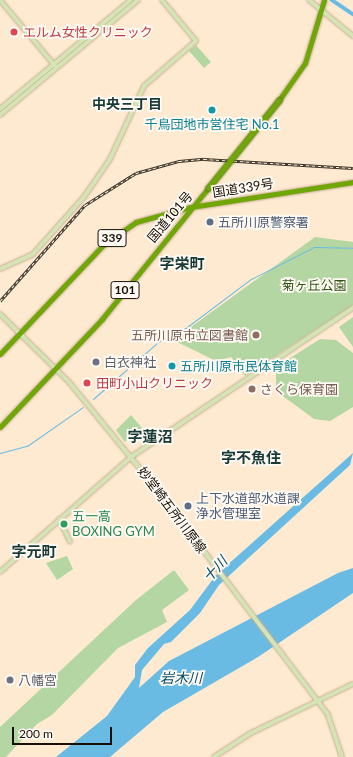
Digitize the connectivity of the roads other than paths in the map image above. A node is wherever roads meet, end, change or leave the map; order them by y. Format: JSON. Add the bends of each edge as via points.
{"nodes":[{"id":1,"x":0,"y":0,"type":"edge"},
{"id":2,"x":131,"y":0,"type":"edge"},
{"id":3,"x":138,"y":0,"type":"edge"},
{"id":4,"x":162,"y":0,"type":"edge"},
{"id":5,"x":309,"y":0,"type":"edge"},
{"id":6,"x":324,"y":1,"type":"edge"},
{"id":7,"x":322,"y":10,"type":"junction"},
{"id":8,"x":353,"y":36,"type":"edge"},
{"id":9,"x":55,"y":66,"type":"junction"},
{"id":10,"x":0,"y":109,"type":"edge"},
{"id":11,"x":0,"y":115,"type":"edge"},
{"id":12,"x":353,"y":182,"type":"edge"},
{"id":13,"x":191,"y":207,"type":"junction"},
{"id":14,"x":0,"y":269,"type":"edge"},
{"id":15,"x":353,"y":308,"type":"edge"},
{"id":16,"x":0,"y":314,"type":"edge"},
{"id":17,"x":19,"y":334,"type":"junction"},
{"id":18,"x":0,"y":354,"type":"edge"},
{"id":19,"x":56,"y":370,"type":"junction"},
{"id":20,"x":0,"y":427,"type":"edge"},
{"id":21,"x":131,"y":456,"type":"junction"},
{"id":22,"x":59,"y":519,"type":"junction"},
{"id":23,"x":70,"y":542,"type":"dead end"},
{"id":24,"x":0,"y":572,"type":"edge"},
{"id":25,"x":353,"y":684,"type":"edge"},
{"id":26,"x":317,"y":700,"type":"junction"},
{"id":27,"x":214,"y":757,"type":"edge"},
{"id":28,"x":342,"y":757,"type":"edge"}],
"edges":[{"from":1,"to":9,"type":"street"},
{"from":2,"to":9,"type":"street"},
{"from":3,"to":9,"type":"street"},
{"from":4,"to":14,"type":"street","via":[[196,41],[144,86],[110,159],[84,197],[33,254]]},
{"from":5,"to":7,"type":"street"},
{"from":6,"to":7,"type":"highway","name":"国道101号","number":"101"},
{"from":7,"to":8,"type":"street"},
{"from":7,"to":13,"type":"highway","name":"国道101号","number":"101","bridge":true,"via":[[304,63],[279,100]]},
{"from":9,"to":10,"type":"street"},
{"from":9,"to":11,"type":"street"},
{"from":12,"to":13,"type":"highway","name":"国道339号","number":"339"},
{"from":13,"to":17,"type":"highway","name":"国道339号","number":"339","via":[[142,219],[120,231]]},
{"from":13,"to":19,"type":"highway","name":"国道101号","number":"101"},
{"from":15,"to":21,"type":"street"},
{"from":16,"to":17,"type":"street","name":"妙堂崎五所川原線"},
{"from":17,"to":18,"type":"highway","name":"国道339号","number":"339"},
{"from":17,"to":19,"type":"street","name":"妙堂崎五所川原線"},
{"from":19,"to":20,"type":"highway","name":"国道101号","number":"101"},
{"from":19,"to":21,"type":"street","name":"妙堂崎五所川原線"},
{"from":21,"to":22,"type":"street"},
{"from":21,"to":26,"type":"street","name":"妙堂崎五所川原線"},
{"from":22,"to":23,"type":"street"},
{"from":22,"to":24,"type":"street"},
{"from":25,"to":26,"type":"street"},
{"from":26,"to":27,"type":"street","via":[[251,733]]},
{"from":26,"to":28,"type":"street","name":"妙堂崎五所川原線","via":[[333,725]]}]}
